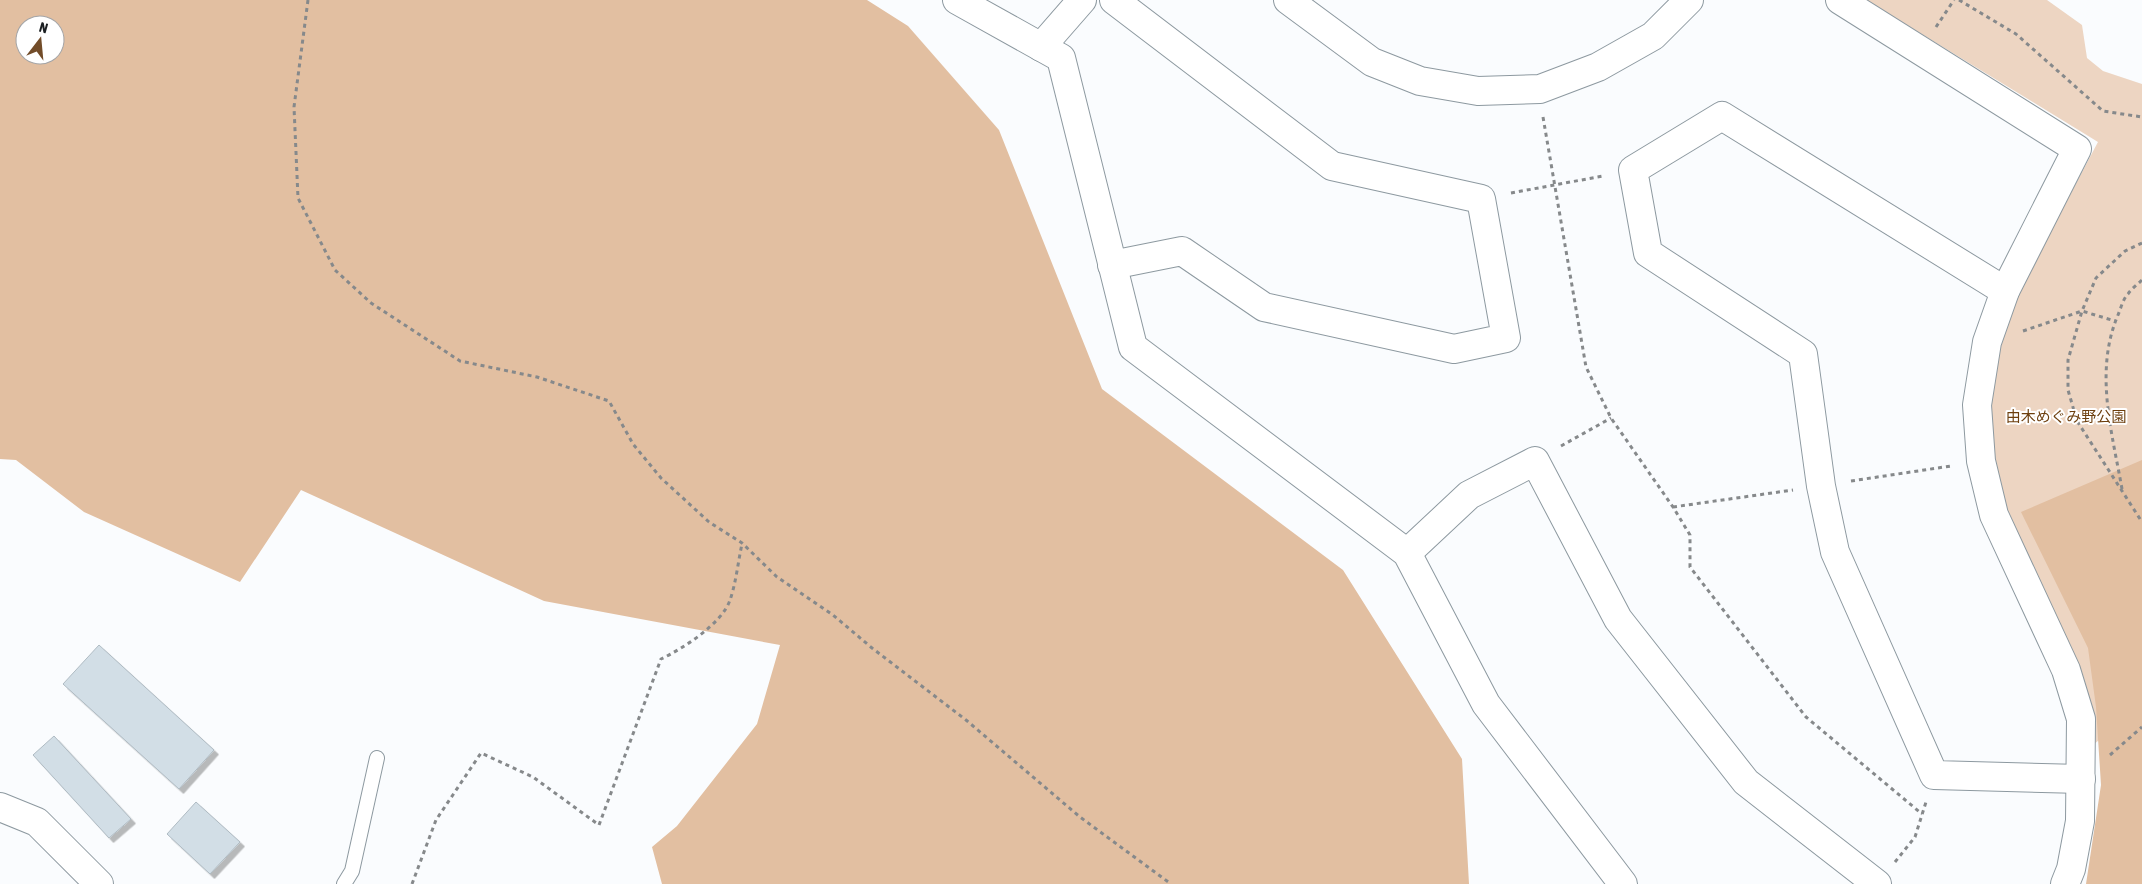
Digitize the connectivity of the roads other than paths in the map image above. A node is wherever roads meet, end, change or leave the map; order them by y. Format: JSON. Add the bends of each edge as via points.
{"nodes":[{"id":1,"x":957,"y":0,"type":"edge"},
{"id":2,"x":1082,"y":0,"type":"edge"},
{"id":3,"x":1114,"y":0,"type":"edge"},
{"id":4,"x":1288,"y":0,"type":"edge"},
{"id":5,"x":1689,"y":0,"type":"edge"},
{"id":6,"x":1840,"y":0,"type":"edge"},
{"id":7,"x":1041,"y":47,"type":"junction"},
{"id":8,"x":1112,"y":265,"type":"junction"},
{"id":9,"x":2006,"y":291,"type":"junction"},
{"id":10,"x":1407,"y":553,"type":"junction"},
{"id":11,"x":377,"y":758,"type":"dead end"},
{"id":12,"x":2081,"y":779,"type":"junction"},
{"id":13,"x":0,"y":807,"type":"edge"},
{"id":14,"x":1885,"y":874,"type":"edge"},
{"id":15,"x":99,"y":884,"type":"edge"},
{"id":16,"x":344,"y":884,"type":"edge"},
{"id":17,"x":1623,"y":884,"type":"edge"},
{"id":18,"x":2065,"y":884,"type":"edge"}],
"edges":[{"from":1,"to":7,"type":"street"},
{"from":2,"to":7,"type":"street"},
{"from":3,"to":8,"type":"street","via":[[1332,166],[1481,199],[1506,338],[1454,349],[1264,307],[1182,251]]},
{"from":4,"to":5,"type":"street","via":[[1372,62],[1420,81],[1478,91],[1540,89],[1598,67],[1653,36]]},
{"from":6,"to":9,"type":"street","via":[[2077,149]]},
{"from":7,"to":8,"type":"street","via":[[1061,58]]},
{"from":8,"to":10,"type":"street","via":[[1133,347]]},
{"from":9,"to":12,"type":"street","via":[[1987,342],[1977,405],[1981,461],[1994,514],[2066,670],[2080,720]]},
{"from":9,"to":12,"type":"street","via":[[1722,116],[1633,170],[1648,253],[1803,354],[1811,487],[1835,552],[1934,775]]},
{"from":10,"to":14,"type":"street","via":[[1469,496],[1535,461],[1618,620],[1746,782]]},
{"from":10,"to":17,"type":"street","via":[[1486,704]]},
{"from":11,"to":16,"type":"lane","via":[[352,871]]},
{"from":12,"to":18,"type":"street","via":[[2080,822]]},
{"from":13,"to":15,"type":"street","via":[[37,822]]}]}
